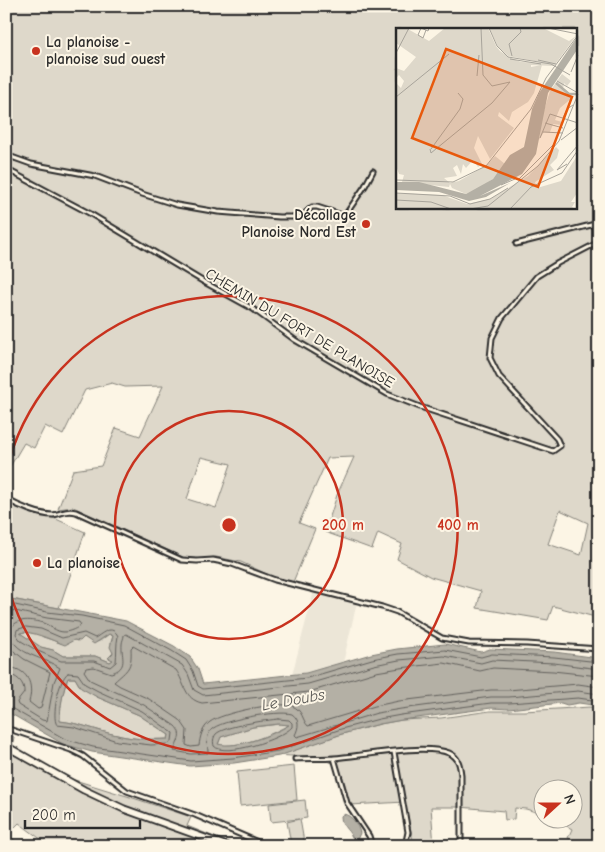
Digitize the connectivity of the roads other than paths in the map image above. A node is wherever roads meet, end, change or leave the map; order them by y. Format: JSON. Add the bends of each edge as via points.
{"nodes":[{"id":1,"x":6,"y":154,"type":"edge"},
{"id":2,"x":6,"y":169,"type":"edge"},
{"id":3,"x":373,"y":171,"type":"dead end"},
{"id":4,"x":599,"y":223,"type":"edge"},
{"id":5,"x":599,"y":242,"type":"edge"},
{"id":6,"x":516,"y":244,"type":"dead end"},
{"id":7,"x":6,"y":499,"type":"edge"},
{"id":8,"x":599,"y":649,"type":"edge"},
{"id":9,"x":6,"y":728,"type":"edge"},
{"id":10,"x":6,"y":746,"type":"edge"},
{"id":11,"x":394,"y":752,"type":"junction"},
{"id":12,"x":295,"y":758,"type":"dead end"},
{"id":13,"x":334,"y":758,"type":"junction"},
{"id":14,"x":6,"y":836,"type":"edge"},
{"id":15,"x":14,"y":846,"type":"edge"},
{"id":16,"x":226,"y":846,"type":"edge"},
{"id":17,"x":267,"y":846,"type":"edge"},
{"id":18,"x":372,"y":846,"type":"edge"},
{"id":19,"x":404,"y":846,"type":"edge"},
{"id":20,"x":461,"y":846,"type":"edge"}],
"edges":[{"from":1,"to":3,"type":"street","via":[[31,164],[95,176],[177,205],[279,217],[302,217],[317,206],[346,214]]},
{"from":2,"to":5,"type":"street","name":"CHEMIN DU FORT DE PLANOISE","via":[[90,213],[253,309],[294,340],[387,394],[553,452],[560,446],[557,439],[499,376],[490,358],[492,338],[502,318],[537,276]]},
{"from":4,"to":6,"type":"street"},
{"from":7,"to":8,"type":"street","via":[[23,508],[52,515],[63,511],[76,512],[182,560],[232,564],[275,580],[382,607],[442,638],[469,643]]},
{"from":9,"to":17,"type":"street","via":[[83,756],[127,792]]},
{"from":10,"to":16,"type":"main road","via":[[124,809]]},
{"from":11,"to":13,"type":"street"},
{"from":11,"to":19,"type":"street","via":[[408,832]]},
{"from":11,"to":20,"type":"street","via":[[443,751],[460,763]]},
{"from":12,"to":13,"type":"street"},
{"from":13,"to":18,"type":"street","via":[[347,803]]},
{"from":14,"to":15,"type":"street"}]}
